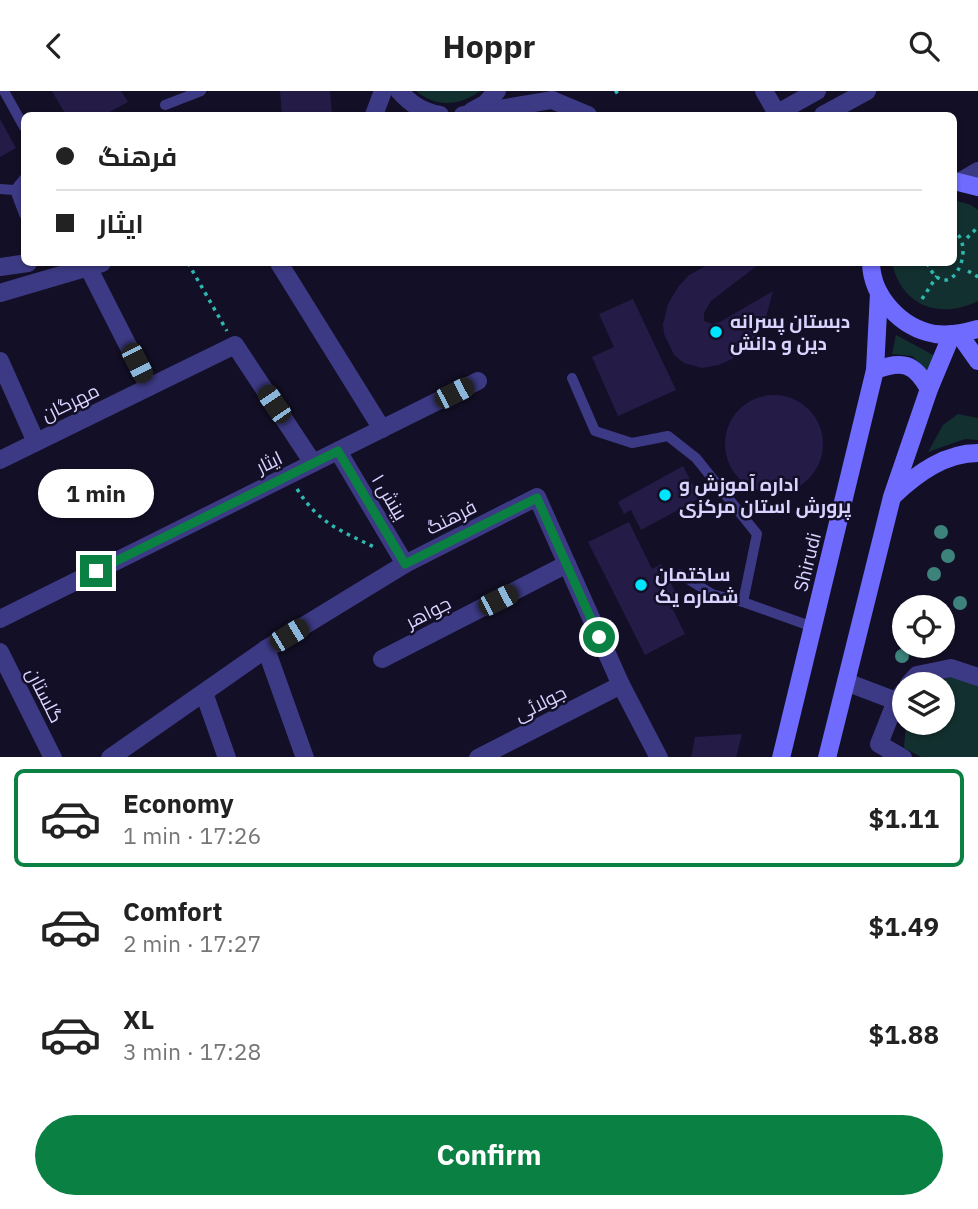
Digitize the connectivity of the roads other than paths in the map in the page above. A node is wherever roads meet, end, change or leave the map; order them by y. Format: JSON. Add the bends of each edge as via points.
{"nodes":[{"id":1,"x":4,"y":91,"type":"edge"},
{"id":2,"x":201,"y":91,"type":"edge"},
{"id":3,"x":383,"y":91,"type":"edge"},
{"id":4,"x":399,"y":91,"type":"edge"},
{"id":5,"x":497,"y":91,"type":"edge"},
{"id":6,"x":764,"y":91,"type":"edge"},
{"id":7,"x":817,"y":91,"type":"edge"},
{"id":8,"x":867,"y":91,"type":"edge"},
{"id":9,"x":549,"y":95,"type":"edge"},
{"id":10,"x":165,"y":105,"type":"dead end"},
{"id":11,"x":375,"y":112,"type":"edge"},
{"id":12,"x":425,"y":112,"type":"edge"},
{"id":13,"x":468,"y":112,"type":"edge"},
{"id":14,"x":475,"y":112,"type":"edge"},
{"id":15,"x":582,"y":112,"type":"edge"},
{"id":16,"x":774,"y":112,"type":"edge"},
{"id":17,"x":781,"y":112,"type":"edge"},
{"id":18,"x":828,"y":112,"type":"edge"},
{"id":19,"x":21,"y":122,"type":"edge"},
{"id":20,"x":978,"y":171,"type":"edge"},
{"id":21,"x":957,"y":181,"type":"edge"},
{"id":22,"x":957,"y":181,"type":"edge"},
{"id":23,"x":21,"y":183,"type":"edge"},
{"id":24,"x":978,"y":187,"type":"edge"},
{"id":25,"x":0,"y":189,"type":"edge"},
{"id":26,"x":15,"y":190,"type":"junction"},
{"id":27,"x":21,"y":206,"type":"edge"},
{"id":28,"x":21,"y":264,"type":"edge"},
{"id":29,"x":92,"y":266,"type":"edge"},
{"id":30,"x":95,"y":266,"type":"edge"},
{"id":31,"x":281,"y":266,"type":"edge"},
{"id":32,"x":868,"y":266,"type":"edge"},
{"id":33,"x":0,"y":267,"type":"edge"},
{"id":34,"x":0,"y":293,"type":"edge"},
{"id":35,"x":879,"y":293,"type":"junction"},
{"id":36,"x":978,"y":329,"type":"edge"},
{"id":37,"x":955,"y":334,"type":"junction"},
{"id":38,"x":0,"y":361,"type":"edge"},
{"id":39,"x":978,"y":361,"type":"edge"},
{"id":40,"x":875,"y":370,"type":"junction"},
{"id":41,"x":572,"y":378,"type":"dead end"},
{"id":42,"x":478,"y":381,"type":"dead end"},
{"id":43,"x":149,"y":387,"type":"junction"},
{"id":44,"x":929,"y":389,"type":"junction"},
{"id":45,"x":382,"y":429,"type":"junction"},
{"id":46,"x":36,"y":442,"type":"junction"},
{"id":47,"x":338,"y":451,"type":"junction"},
{"id":48,"x":978,"y":453,"type":"edge"},
{"id":49,"x":0,"y":460,"type":"edge"},
{"id":50,"x":313,"y":464,"type":"junction"},
{"id":51,"x":892,"y":497,"type":"junction"},
{"id":52,"x":405,"y":564,"type":"junction"},
{"id":53,"x":567,"y":565,"type":"junction"},
{"id":54,"x":680,"y":574,"type":"dead end"},
{"id":55,"x":743,"y":602,"type":"junction"},
{"id":56,"x":0,"y":619,"type":"edge"},
{"id":57,"x":813,"y":627,"type":"junction"},
{"id":58,"x":266,"y":649,"type":"junction"},
{"id":59,"x":0,"y":652,"type":"edge"},
{"id":60,"x":382,"y":659,"type":"dead end"},
{"id":61,"x":928,"y":672,"type":"edge"},
{"id":62,"x":978,"y":677,"type":"edge"},
{"id":63,"x":846,"y":682,"type":"junction"},
{"id":64,"x":621,"y":685,"type":"junction"},
{"id":65,"x":892,"y":693,"type":"edge"},
{"id":66,"x":204,"y":694,"type":"junction"},
{"id":67,"x":892,"y":714,"type":"edge"},
{"id":68,"x":52,"y":757,"type":"edge"},
{"id":69,"x":111,"y":757,"type":"edge"},
{"id":70,"x":227,"y":757,"type":"edge"},
{"id":71,"x":305,"y":757,"type":"edge"},
{"id":72,"x":480,"y":757,"type":"edge"},
{"id":73,"x":658,"y":757,"type":"edge"},
{"id":74,"x":781,"y":757,"type":"edge"},
{"id":75,"x":827,"y":757,"type":"edge"},
{"id":76,"x":901,"y":757,"type":"edge"}],
"edges":[{"from":1,"to":19,"type":"lane"},
{"from":2,"to":10,"type":"lane"},
{"from":3,"to":11,"type":"street"},
{"from":4,"to":12,"type":"street"},
{"from":5,"to":13,"type":"street"},
{"from":6,"to":16,"type":"street"},
{"from":7,"to":17,"type":"street"},
{"from":8,"to":18,"type":"street"},
{"from":9,"to":14,"type":"street"},
{"from":9,"to":15,"type":"street"},
{"from":20,"to":21,"type":"street"},
{"from":22,"to":24,"type":"main road"},
{"from":23,"to":26,"type":"lane"},
{"from":25,"to":26,"type":"lane"},
{"from":26,"to":27,"type":"lane"},
{"from":28,"to":33,"type":"street"},
{"from":29,"to":34,"type":"street"},
{"from":30,"to":43,"type":"street"},
{"from":31,"to":45,"type":"street"},
{"from":32,"to":35,"type":"main road"},
{"from":35,"to":37,"type":"main road","via":[[893,313],[912,326],[935,334]]},
{"from":35,"to":40,"type":"main road","name":"Shirudi"},
{"from":36,"to":37,"type":"main road"},
{"from":37,"to":39,"type":"main road"},
{"from":37,"to":44,"type":"main road"},
{"from":38,"to":46,"type":"street"},
{"from":40,"to":44,"type":"main road","via":[[891,364],[908,365]]},
{"from":40,"to":57,"type":"main road","name":"Shirudi"},
{"from":41,"to":55,"type":"lane","via":[[595,431],[632,443],[668,436],[696,458],[757,534]]},
{"from":42,"to":45,"type":"street","name":"ایثار"},
{"from":43,"to":46,"type":"street","name":"مهرگان"},
{"from":43,"to":50,"type":"street","name":"مهرگان","via":[[235,345]]},
{"from":44,"to":51,"type":"main road"},
{"from":45,"to":47,"type":"street","name":"ایثار"},
{"from":46,"to":49,"type":"street","name":"مهرگان"},
{"from":47,"to":50,"type":"street","name":"ایثار"},
{"from":47,"to":52,"type":"street","name":"بینش ۱"},
{"from":48,"to":51,"type":"main road","via":[[948,458],[916,475]]},
{"from":50,"to":56,"type":"street","name":"ایثار"},
{"from":51,"to":63,"type":"main road"},
{"from":52,"to":53,"type":"street","name":"فرهنگ","via":[[537,498]]},
{"from":52,"to":58,"type":"street","name":"فرهنگ"},
{"from":53,"to":60,"type":"street","name":"جواهر"},
{"from":53,"to":64,"type":"street","name":"فرهنگ"},
{"from":54,"to":55,"type":"lane","via":[[712,594]]},
{"from":55,"to":57,"type":"lane"},
{"from":57,"to":74,"type":"main road","name":"Shirudi"},
{"from":58,"to":66,"type":"street","name":"فرهنگ"},
{"from":58,"to":71,"type":"street"},
{"from":59,"to":68,"type":"street","name":"گلستان"},
{"from":61,"to":62,"type":"street","via":[[951,668]]},
{"from":63,"to":65,"type":"street"},
{"from":63,"to":75,"type":"main road"},
{"from":64,"to":72,"type":"street","name":"جولائی"},
{"from":64,"to":73,"type":"street","name":"فرهنگ"},
{"from":66,"to":69,"type":"street","name":"فرهنگ"},
{"from":66,"to":70,"type":"street"},
{"from":67,"to":76,"type":"street","via":[[879,744]]}]}
